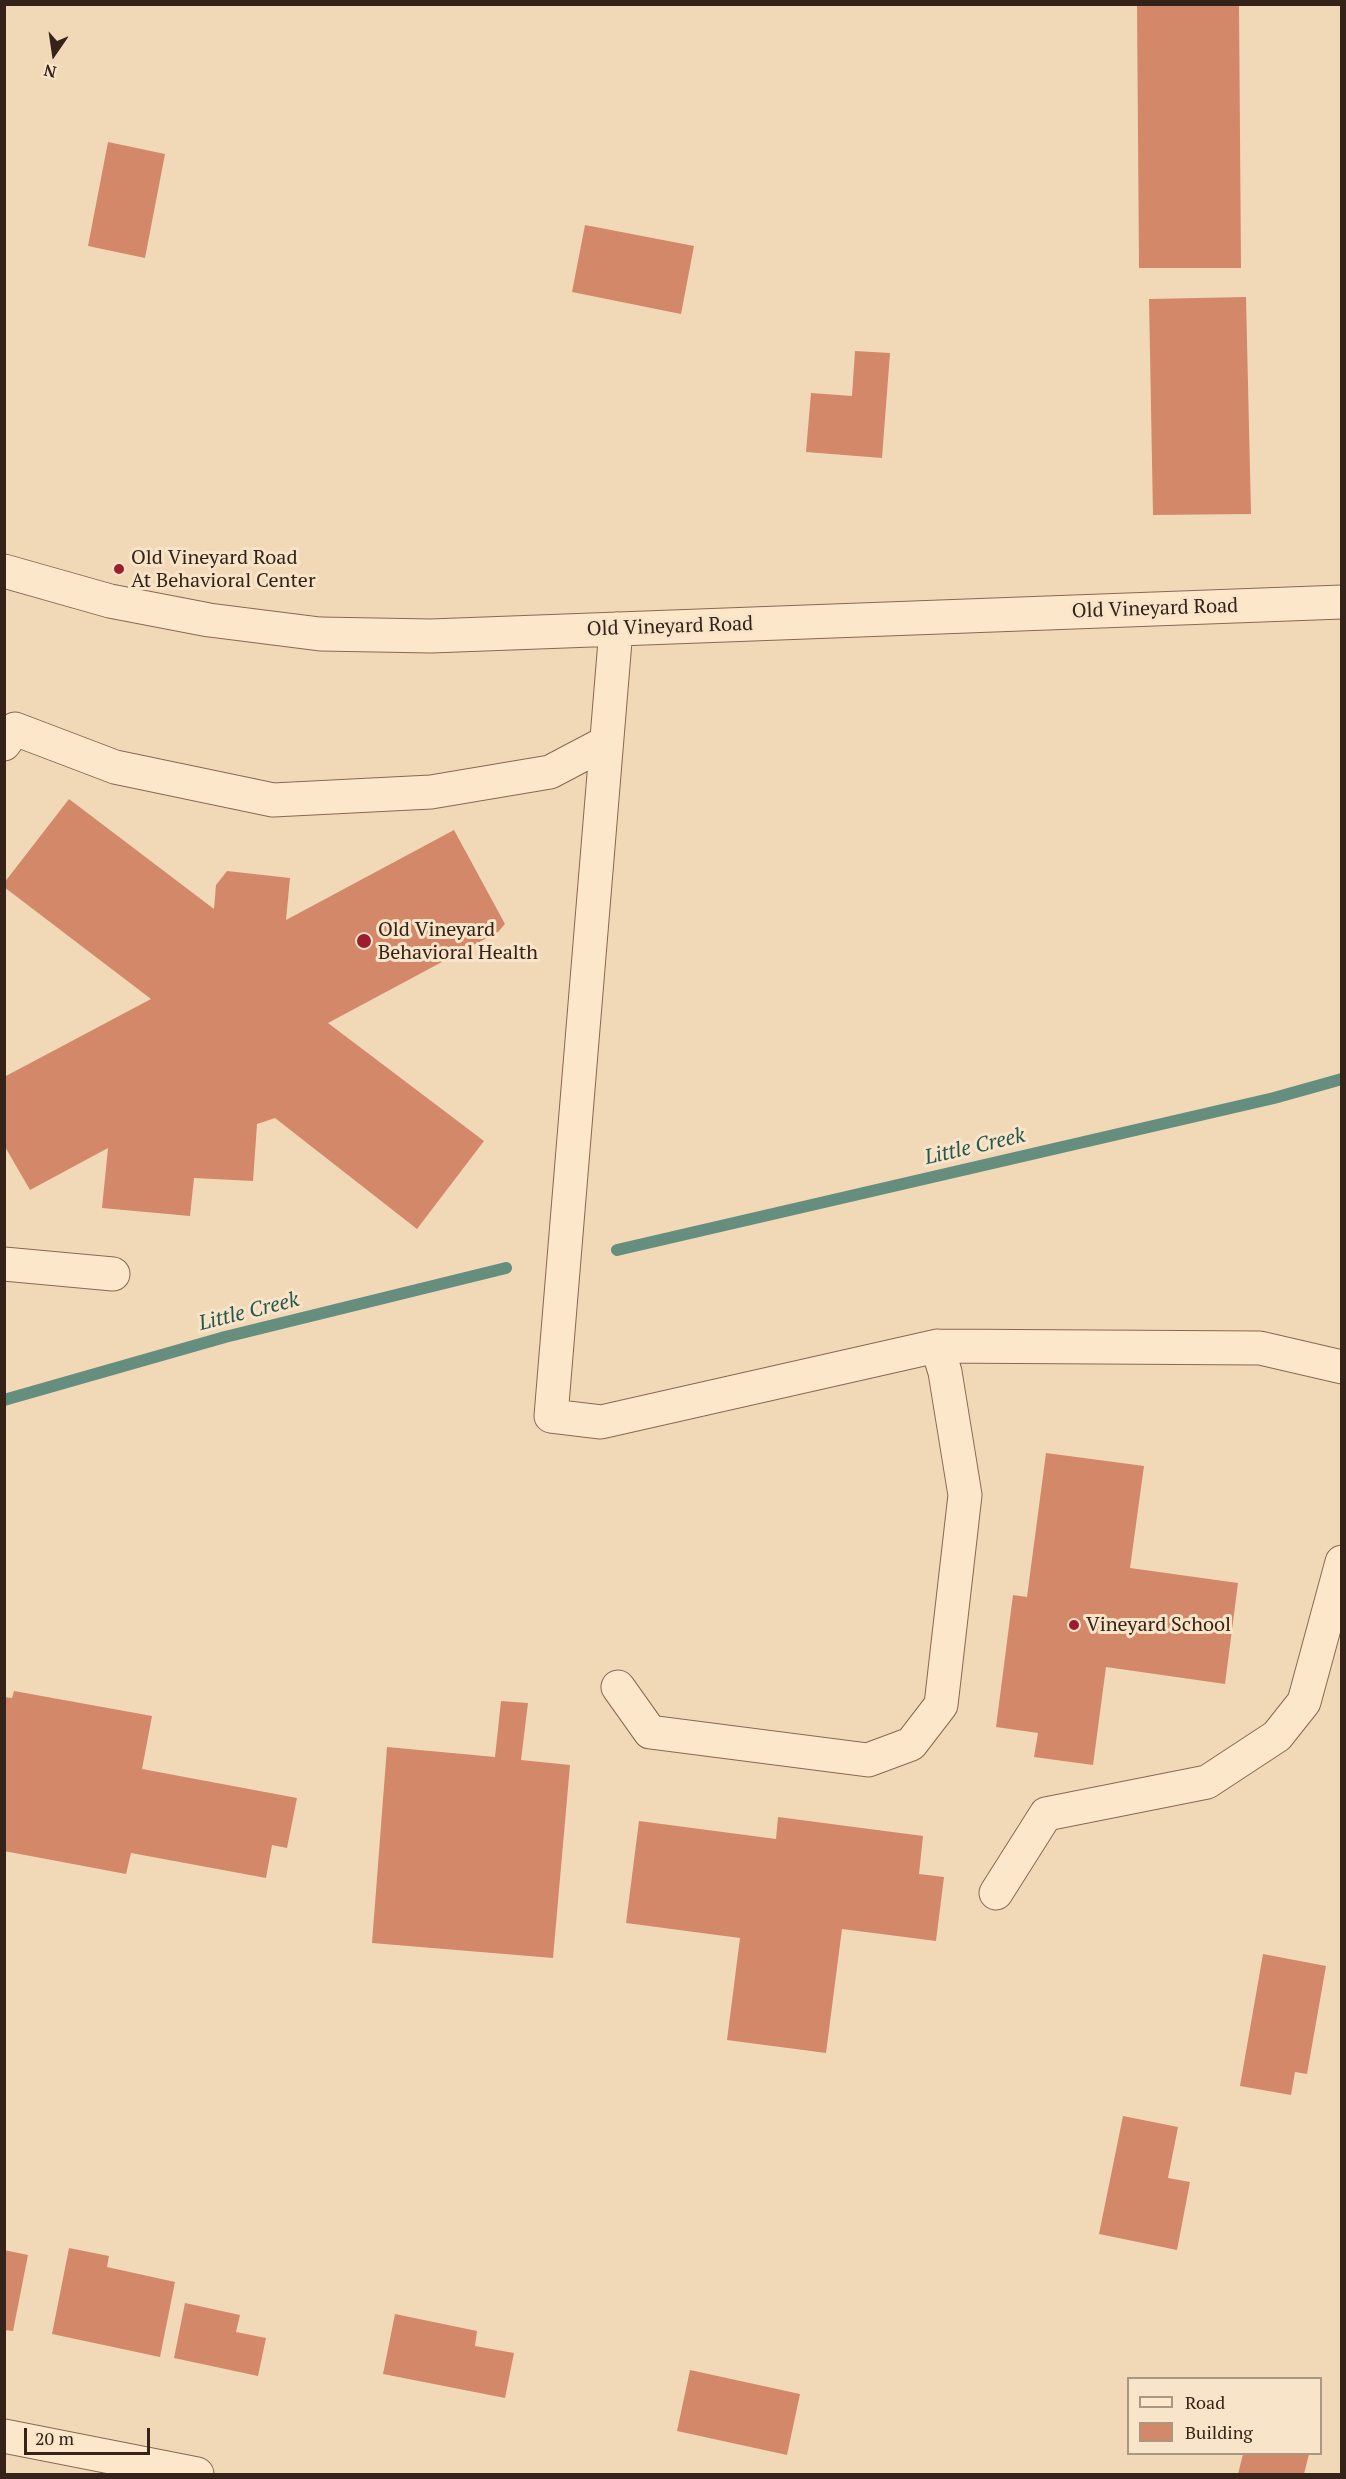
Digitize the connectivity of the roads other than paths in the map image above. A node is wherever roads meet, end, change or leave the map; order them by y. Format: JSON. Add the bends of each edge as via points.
{"nodes":[{"id":1,"x":4,"y":571,"type":"edge"},
{"id":2,"x":1341,"y":602,"type":"edge"},
{"id":3,"x":616,"y":629,"type":"junction"},
{"id":4,"x":605,"y":742,"type":"junction"},
{"id":5,"x":4,"y":744,"type":"edge"},
{"id":6,"x":4,"y":1264,"type":"edge"},
{"id":7,"x":113,"y":1274,"type":"dead end"},
{"id":8,"x":938,"y":1346,"type":"junction"},
{"id":9,"x":1341,"y":1367,"type":"edge"},
{"id":10,"x":1341,"y":1562,"type":"edge"},
{"id":11,"x":618,"y":1688,"type":"dead end"},
{"id":12,"x":996,"y":1893,"type":"dead end"},
{"id":13,"x":4,"y":2436,"type":"edge"},
{"id":14,"x":197,"y":2475,"type":"edge"}],
"edges":[{"from":1,"to":3,"type":"street","name":"Old Vineyard Road","via":[[110,601],[209,620],[320,634],[431,636]]},
{"from":2,"to":3,"type":"street","name":"Old Vineyard Road"},
{"from":3,"to":4,"type":"street"},
{"from":4,"to":5,"type":"street","via":[[550,772],[431,792],[273,800],[115,767],[15,729]]},
{"from":4,"to":8,"type":"street","via":[[551,1416],[601,1422]]},
{"from":6,"to":7,"type":"street"},
{"from":8,"to":9,"type":"street","via":[[1260,1348]]},
{"from":8,"to":11,"type":"street","via":[[965,1495],[941,1705],[910,1743],[867,1760],[650,1732]]},
{"from":10,"to":12,"type":"street","via":[[1304,1702],[1277,1736],[1207,1782],[1046,1814]]},
{"from":13,"to":14,"type":"street"}]}
